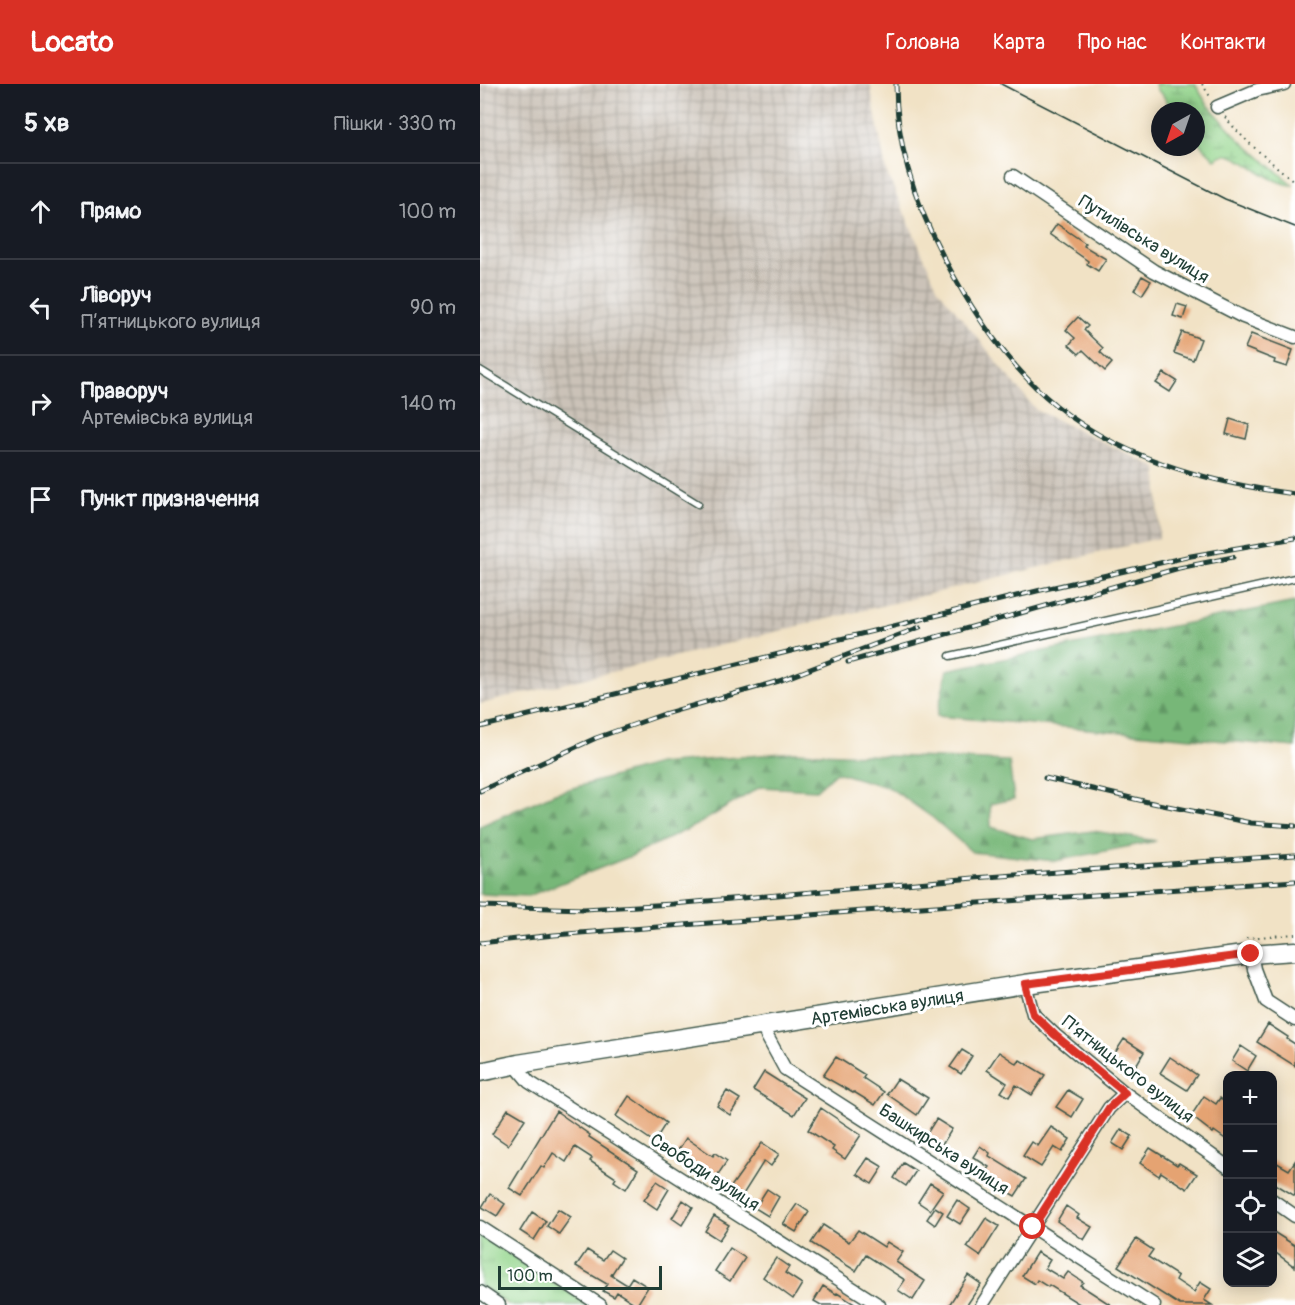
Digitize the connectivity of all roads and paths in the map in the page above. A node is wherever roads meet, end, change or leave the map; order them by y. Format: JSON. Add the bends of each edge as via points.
{"nodes":[{"id":1,"x":1202,"y":84,"type":"edge"},
{"id":2,"x":1284,"y":84,"type":"edge"},
{"id":3,"x":1216,"y":107,"type":"junction"},
{"id":4,"x":1013,"y":176,"type":"dead end"},
{"id":5,"x":1295,"y":182,"type":"edge"},
{"id":6,"x":1295,"y":337,"type":"edge"},
{"id":7,"x":480,"y":370,"type":"edge"},
{"id":8,"x":698,"y":504,"type":"dead end"},
{"id":9,"x":1295,"y":578,"type":"edge"},
{"id":10,"x":950,"y":656,"type":"dead end"},
{"id":11,"x":1295,"y":934,"type":"edge"},
{"id":12,"x":1248,"y":946,"type":"junction"},
{"id":13,"x":1295,"y":951,"type":"edge"},
{"id":14,"x":1025,"y":984,"type":"junction"},
{"id":15,"x":1295,"y":1020,"type":"edge"},
{"id":16,"x":762,"y":1027,"type":"junction"},
{"id":17,"x":518,"y":1064,"type":"junction"},
{"id":18,"x":480,"y":1072,"type":"edge"},
{"id":19,"x":1125,"y":1093,"type":"junction"},
{"id":20,"x":1223,"y":1164,"type":"edge"},
{"id":21,"x":1277,"y":1203,"type":"edge"},
{"id":22,"x":1295,"y":1216,"type":"edge"},
{"id":23,"x":480,"y":1227,"type":"edge"},
{"id":24,"x":1033,"y":1227,"type":"junction"},
{"id":25,"x":480,"y":1292,"type":"edge"},
{"id":26,"x":500,"y":1305,"type":"edge"},
{"id":27,"x":600,"y":1305,"type":"edge"},
{"id":28,"x":879,"y":1305,"type":"edge"},
{"id":29,"x":982,"y":1305,"type":"edge"},
{"id":30,"x":1154,"y":1305,"type":"edge"}],
"edges":[{"from":1,"to":3,"type":"path"},
{"from":2,"to":3,"type":"street"},
{"from":3,"to":5,"type":"path","via":[[1237,132]]},
{"from":4,"to":6,"type":"street","name":"Путилівська вулиця","via":[[1154,271],[1243,317]]},
{"from":7,"to":8,"type":"lane"},
{"from":9,"to":10,"type":"lane"},
{"from":11,"to":12,"type":"path"},
{"from":12,"to":13,"type":"main road","name":"Артемівська вулиця"},
{"from":12,"to":14,"type":"main road","name":"Артемівська вулиця"},
{"from":12,"to":15,"type":"street","via":[[1266,1001]]},
{"from":14,"to":16,"type":"main road","name":"Артемівська вулиця"},
{"from":14,"to":19,"type":"street","name":"П’ятницького вулиця","via":[[1033,1014]]},
{"from":16,"to":17,"type":"main road","name":"Артемівська вулиця"},
{"from":16,"to":24,"type":"street","name":"Башкирська вулиця","via":[[785,1069]]},
{"from":17,"to":18,"type":"main road","name":"Артемівська вулиця"},
{"from":17,"to":28,"type":"street","name":"Свободи вулиця","via":[[530,1082]]},
{"from":19,"to":20,"type":"street","name":"П’ятницького вулиця"},
{"from":19,"to":24,"type":"street","via":[[1109,1108]]},
{"from":21,"to":22,"type":"street"},
{"from":23,"to":27,"type":"street"},
{"from":24,"to":29,"type":"street"},
{"from":24,"to":30,"type":"street","name":"Башкирська вулиця"},
{"from":25,"to":26,"type":"street"}]}
